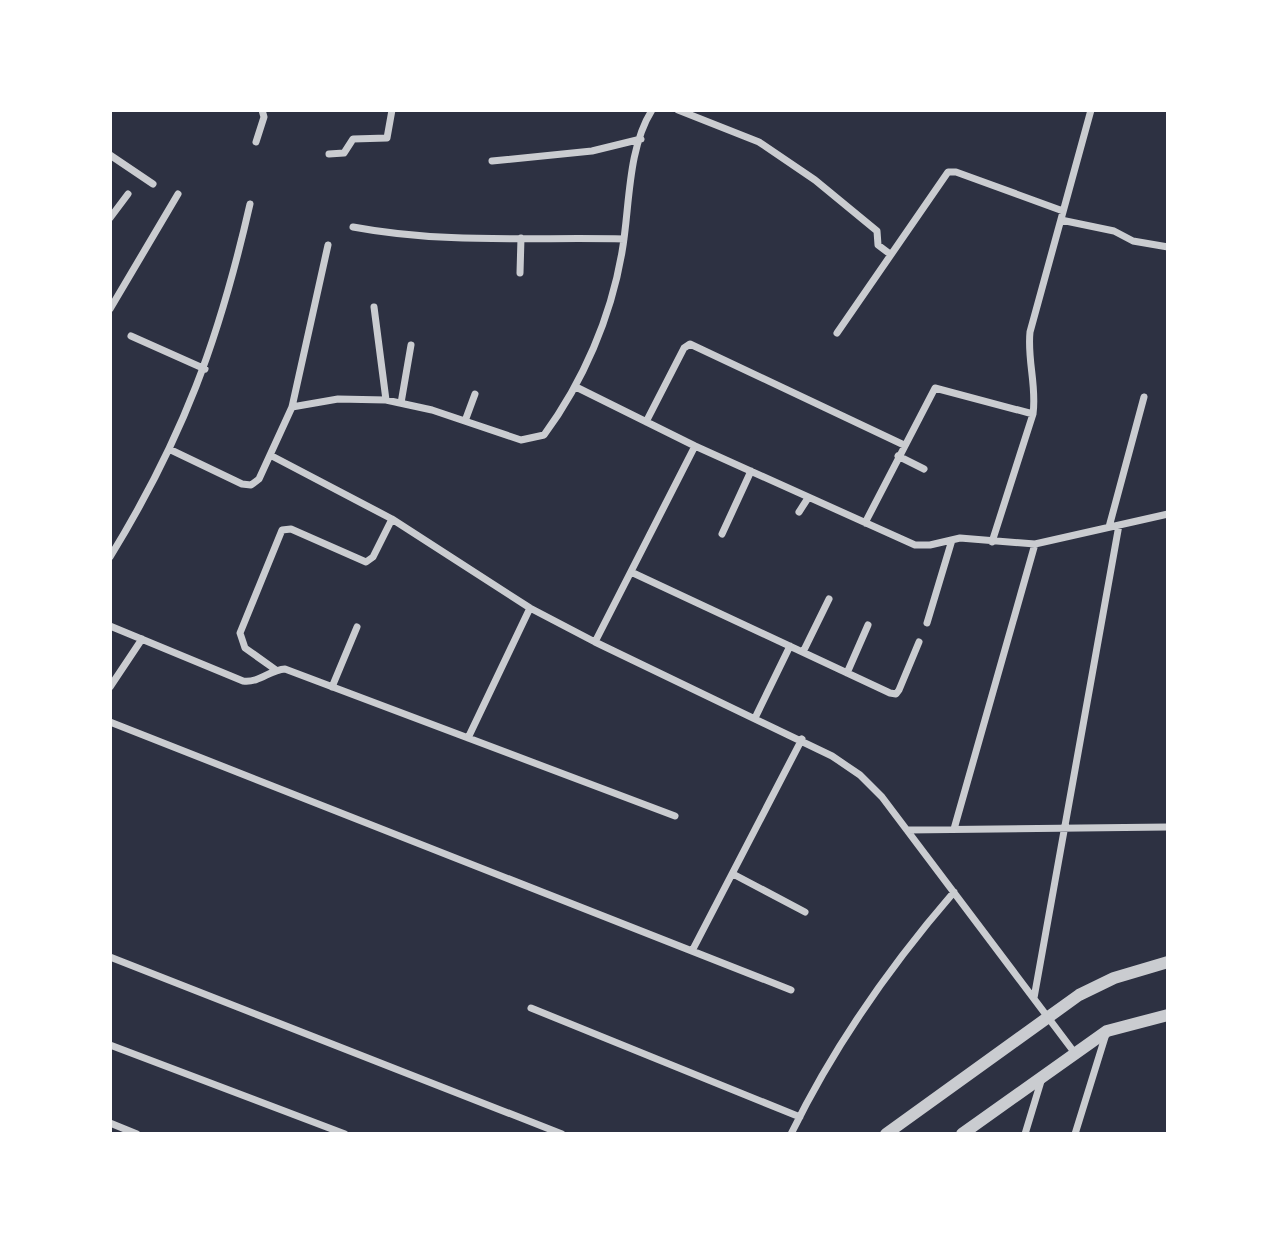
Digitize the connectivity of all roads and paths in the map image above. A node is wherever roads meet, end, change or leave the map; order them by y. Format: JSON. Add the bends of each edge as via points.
{"nodes":[{"id":1,"x":262,"y":110,"type":"edge"},
{"id":2,"x":392,"y":110,"type":"edge"},
{"id":3,"x":641,"y":110,"type":"edge"},
{"id":4,"x":678,"y":110,"type":"edge"},
{"id":5,"x":1091,"y":110,"type":"edge"},
{"id":6,"x":650,"y":113,"type":"edge"},
{"id":7,"x":641,"y":139,"type":"junction"},
{"id":8,"x":256,"y":142,"type":"dead end"},
{"id":9,"x":329,"y":153,"type":"dead end"},
{"id":10,"x":110,"y":155,"type":"edge"},
{"id":11,"x":492,"y":161,"type":"dead end"},
{"id":12,"x":153,"y":184,"type":"dead end"},
{"id":13,"x":128,"y":194,"type":"dead end"},
{"id":14,"x":178,"y":194,"type":"dead end"},
{"id":15,"x":250,"y":204,"type":"dead end"},
{"id":16,"x":1063,"y":211,"type":"junction"},
{"id":17,"x":110,"y":218,"type":"edge"},
{"id":18,"x":1061,"y":220,"type":"junction"},
{"id":19,"x":353,"y":227,"type":"dead end"},
{"id":20,"x":522,"y":238,"type":"junction"},
{"id":21,"x":624,"y":239,"type":"junction"},
{"id":22,"x":328,"y":244,"type":"dead end"},
{"id":23,"x":1168,"y":247,"type":"edge"},
{"id":24,"x":890,"y":254,"type":"junction"},
{"id":25,"x":520,"y":273,"type":"dead end"},
{"id":26,"x":374,"y":307,"type":"dead end"},
{"id":27,"x":110,"y":309,"type":"edge"},
{"id":28,"x":837,"y":333,"type":"dead end"},
{"id":29,"x":131,"y":336,"type":"dead end"},
{"id":30,"x":411,"y":345,"type":"dead end"},
{"id":31,"x":205,"y":369,"type":"junction"},
{"id":32,"x":576,"y":387,"type":"junction"},
{"id":33,"x":475,"y":394,"type":"dead end"},
{"id":34,"x":1144,"y":397,"type":"dead end"},
{"id":35,"x":386,"y":400,"type":"junction"},
{"id":36,"x":401,"y":403,"type":"junction"},
{"id":37,"x":292,"y":407,"type":"junction"},
{"id":38,"x":1033,"y":414,"type":"junction"},
{"id":39,"x":465,"y":421,"type":"junction"},
{"id":40,"x":646,"y":422,"type":"junction"},
{"id":41,"x":904,"y":445,"type":"junction"},
{"id":42,"x":695,"y":446,"type":"junction"},
{"id":43,"x":171,"y":450,"type":"junction"},
{"id":44,"x":270,"y":455,"type":"junction"},
{"id":45,"x":898,"y":456,"type":"junction"},
{"id":46,"x":924,"y":469,"type":"dead end"},
{"id":47,"x":751,"y":471,"type":"junction"},
{"id":48,"x":808,"y":498,"type":"junction"},
{"id":49,"x":799,"y":512,"type":"dead end"},
{"id":50,"x":1168,"y":514,"type":"edge"},
{"id":51,"x":392,"y":519,"type":"junction"},
{"id":52,"x":864,"y":523,"type":"junction"},
{"id":53,"x":1119,"y":525,"type":"junction"},
{"id":54,"x":1109,"y":527,"type":"junction"},
{"id":55,"x":722,"y":534,"type":"dead end"},
{"id":56,"x":952,"y":540,"type":"junction"},
{"id":57,"x":992,"y":542,"type":"junction"},
{"id":58,"x":1035,"y":544,"type":"junction"},
{"id":59,"x":110,"y":557,"type":"edge"},
{"id":60,"x":631,"y":572,"type":"junction"},
{"id":61,"x":829,"y":599,"type":"dead end"},
{"id":62,"x":530,"y":608,"type":"junction"},
{"id":63,"x":927,"y":623,"type":"dead end"},
{"id":64,"x":868,"y":625,"type":"dead end"},
{"id":65,"x":110,"y":626,"type":"edge"},
{"id":66,"x":357,"y":627,"type":"dead end"},
{"id":67,"x":142,"y":639,"type":"junction"},
{"id":68,"x":595,"y":642,"type":"junction"},
{"id":69,"x":919,"y":642,"type":"dead end"},
{"id":70,"x":790,"y":646,"type":"junction"},
{"id":71,"x":803,"y":652,"type":"junction"},
{"id":72,"x":276,"y":670,"type":"junction"},
{"id":73,"x":847,"y":673,"type":"junction"},
{"id":74,"x":110,"y":687,"type":"edge"},
{"id":75,"x":332,"y":687,"type":"junction"},
{"id":76,"x":755,"y":718,"type":"junction"},
{"id":77,"x":110,"y":722,"type":"edge"},
{"id":78,"x":468,"y":738,"type":"junction"},
{"id":79,"x":802,"y":739,"type":"junction"},
{"id":80,"x":675,"y":816,"type":"dead end"},
{"id":81,"x":1168,"y":827,"type":"edge"},
{"id":82,"x":1065,"y":828,"type":"junction"},
{"id":83,"x":954,"y":829,"type":"junction"},
{"id":84,"x":907,"y":830,"type":"junction"},
{"id":85,"x":733,"y":874,"type":"junction"},
{"id":86,"x":954,"y":892,"type":"junction"},
{"id":87,"x":805,"y":912,"type":"dead end"},
{"id":88,"x":692,"y":951,"type":"junction"},
{"id":89,"x":110,"y":957,"type":"edge"},
{"id":90,"x":1168,"y":962,"type":"edge"},
{"id":91,"x":791,"y":990,"type":"dead end"},
{"id":92,"x":1034,"y":998,"type":"junction"},
{"id":93,"x":530,"y":1008,"type":"dead end"},
{"id":94,"x":1168,"y":1015,"type":"edge"},
{"id":95,"x":1047,"y":1017,"type":"junction"},
{"id":96,"x":1107,"y":1031,"type":"junction"},
{"id":97,"x":110,"y":1045,"type":"edge"},
{"id":98,"x":1074,"y":1052,"type":"junction"},
{"id":99,"x":1043,"y":1075,"type":"junction"},
{"id":100,"x":800,"y":1117,"type":"junction"},
{"id":101,"x":110,"y":1123,"type":"edge"},
{"id":102,"x":137,"y":1134,"type":"edge"},
{"id":103,"x":345,"y":1134,"type":"edge"},
{"id":104,"x":562,"y":1134,"type":"edge"},
{"id":105,"x":792,"y":1134,"type":"edge"},
{"id":106,"x":886,"y":1134,"type":"edge"},
{"id":107,"x":962,"y":1134,"type":"edge"},
{"id":108,"x":1025,"y":1134,"type":"edge"},
{"id":109,"x":1075,"y":1134,"type":"edge"}],
"edges":[{"from":1,"to":8,"type":"street"},
{"from":2,"to":9,"type":"street","via":[[387,138],[353,139],[344,153]]},
{"from":3,"to":6,"type":"street"},
{"from":4,"to":24,"type":"street","via":[[759,142],[788,160],[879,233],[878,245]]},
{"from":5,"to":16,"type":"street"},
{"from":6,"to":7,"type":"street"},
{"from":7,"to":11,"type":"street","via":[[566,154]]},
{"from":7,"to":21,"type":"street"},
{"from":10,"to":12,"type":"street"},
{"from":13,"to":17,"type":"street"},
{"from":14,"to":27,"type":"street"},
{"from":15,"to":31,"type":"street","via":[[231,288]]},
{"from":16,"to":18,"type":"street"},
{"from":16,"to":24,"type":"street","via":[[948,172]]},
{"from":18,"to":23,"type":"street"},
{"from":18,"to":38,"type":"street","via":[[1030,332]]},
{"from":19,"to":20,"type":"street","via":[[442,239]]},
{"from":20,"to":21,"type":"street"},
{"from":20,"to":25,"type":"street"},
{"from":21,"to":32,"type":"street","via":[[604,318]]},
{"from":22,"to":37,"type":"street"},
{"from":24,"to":28,"type":"street"},
{"from":26,"to":35,"type":"street"},
{"from":29,"to":31,"type":"street"},
{"from":30,"to":36,"type":"street"},
{"from":31,"to":43,"type":"street"},
{"from":32,"to":39,"type":"street","via":[[544,435],[534,440],[508,437]]},
{"from":32,"to":40,"type":"street"},
{"from":33,"to":39,"type":"street"},
{"from":34,"to":54,"type":"street"},
{"from":35,"to":36,"type":"street"},
{"from":35,"to":37,"type":"street","via":[[338,399]]},
{"from":36,"to":39,"type":"street"},
{"from":37,"to":44,"type":"street"},
{"from":38,"to":41,"type":"street","via":[[935,388]]},
{"from":38,"to":57,"type":"street"},
{"from":40,"to":41,"type":"street","via":[[690,344]]},
{"from":40,"to":42,"type":"street"},
{"from":41,"to":45,"type":"street"},
{"from":42,"to":47,"type":"street"},
{"from":42,"to":60,"type":"street"},
{"from":43,"to":44,"type":"street","via":[[251,485],[259,479]]},
{"from":43,"to":59,"type":"street"},
{"from":44,"to":51,"type":"street"},
{"from":45,"to":46,"type":"street"},
{"from":45,"to":52,"type":"street"},
{"from":47,"to":48,"type":"street"},
{"from":47,"to":55,"type":"street"},
{"from":48,"to":49,"type":"street"},
{"from":48,"to":52,"type":"street"},
{"from":50,"to":53,"type":"street"},
{"from":51,"to":62,"type":"street"},
{"from":51,"to":72,"type":"street","via":[[366,562],[292,528],[282,530],[240,632],[245,649]]},
{"from":52,"to":56,"type":"street","via":[[915,545]]},
{"from":53,"to":54,"type":"street"},
{"from":53,"to":82,"type":"street"},
{"from":54,"to":58,"type":"street"},
{"from":56,"to":57,"type":"street"},
{"from":56,"to":63,"type":"street"},
{"from":57,"to":58,"type":"street"},
{"from":58,"to":83,"type":"street"},
{"from":60,"to":68,"type":"street"},
{"from":60,"to":70,"type":"street"},
{"from":61,"to":71,"type":"street"},
{"from":62,"to":68,"type":"street"},
{"from":62,"to":78,"type":"street"},
{"from":64,"to":73,"type":"street"},
{"from":65,"to":67,"type":"street"},
{"from":66,"to":75,"type":"street"},
{"from":67,"to":72,"type":"street","via":[[243,681],[261,679]]},
{"from":67,"to":74,"type":"street"},
{"from":68,"to":76,"type":"street"},
{"from":69,"to":73,"type":"street","via":[[896,694]]},
{"from":70,"to":71,"type":"street"},
{"from":70,"to":76,"type":"street"},
{"from":71,"to":73,"type":"street"},
{"from":72,"to":75,"type":"street","via":[[285,669]]},
{"from":75,"to":78,"type":"street"},
{"from":76,"to":79,"type":"street"},
{"from":77,"to":88,"type":"street"},
{"from":78,"to":80,"type":"street"},
{"from":79,"to":84,"type":"street","via":[[860,775]]},
{"from":79,"to":85,"type":"street"},
{"from":81,"to":82,"type":"street"},
{"from":82,"to":83,"type":"street"},
{"from":82,"to":92,"type":"street"},
{"from":83,"to":84,"type":"street"},
{"from":84,"to":86,"type":"street"},
{"from":85,"to":87,"type":"street"},
{"from":85,"to":88,"type":"street"},
{"from":86,"to":92,"type":"street"},
{"from":86,"to":100,"type":"street","via":[[870,998]]},
{"from":88,"to":91,"type":"street"},
{"from":89,"to":104,"type":"street"},
{"from":90,"to":95,"type":"street","via":[[1114,978]]},
{"from":92,"to":95,"type":"street"},
{"from":93,"to":100,"type":"street"},
{"from":94,"to":96,"type":"street"},
{"from":95,"to":98,"type":"street"},
{"from":95,"to":106,"type":"street"},
{"from":96,"to":98,"type":"street"},
{"from":96,"to":109,"type":"street"},
{"from":97,"to":103,"type":"street"},
{"from":98,"to":99,"type":"street"},
{"from":99,"to":107,"type":"street"},
{"from":99,"to":108,"type":"street"},
{"from":100,"to":105,"type":"street"},
{"from":101,"to":102,"type":"street"}]}
